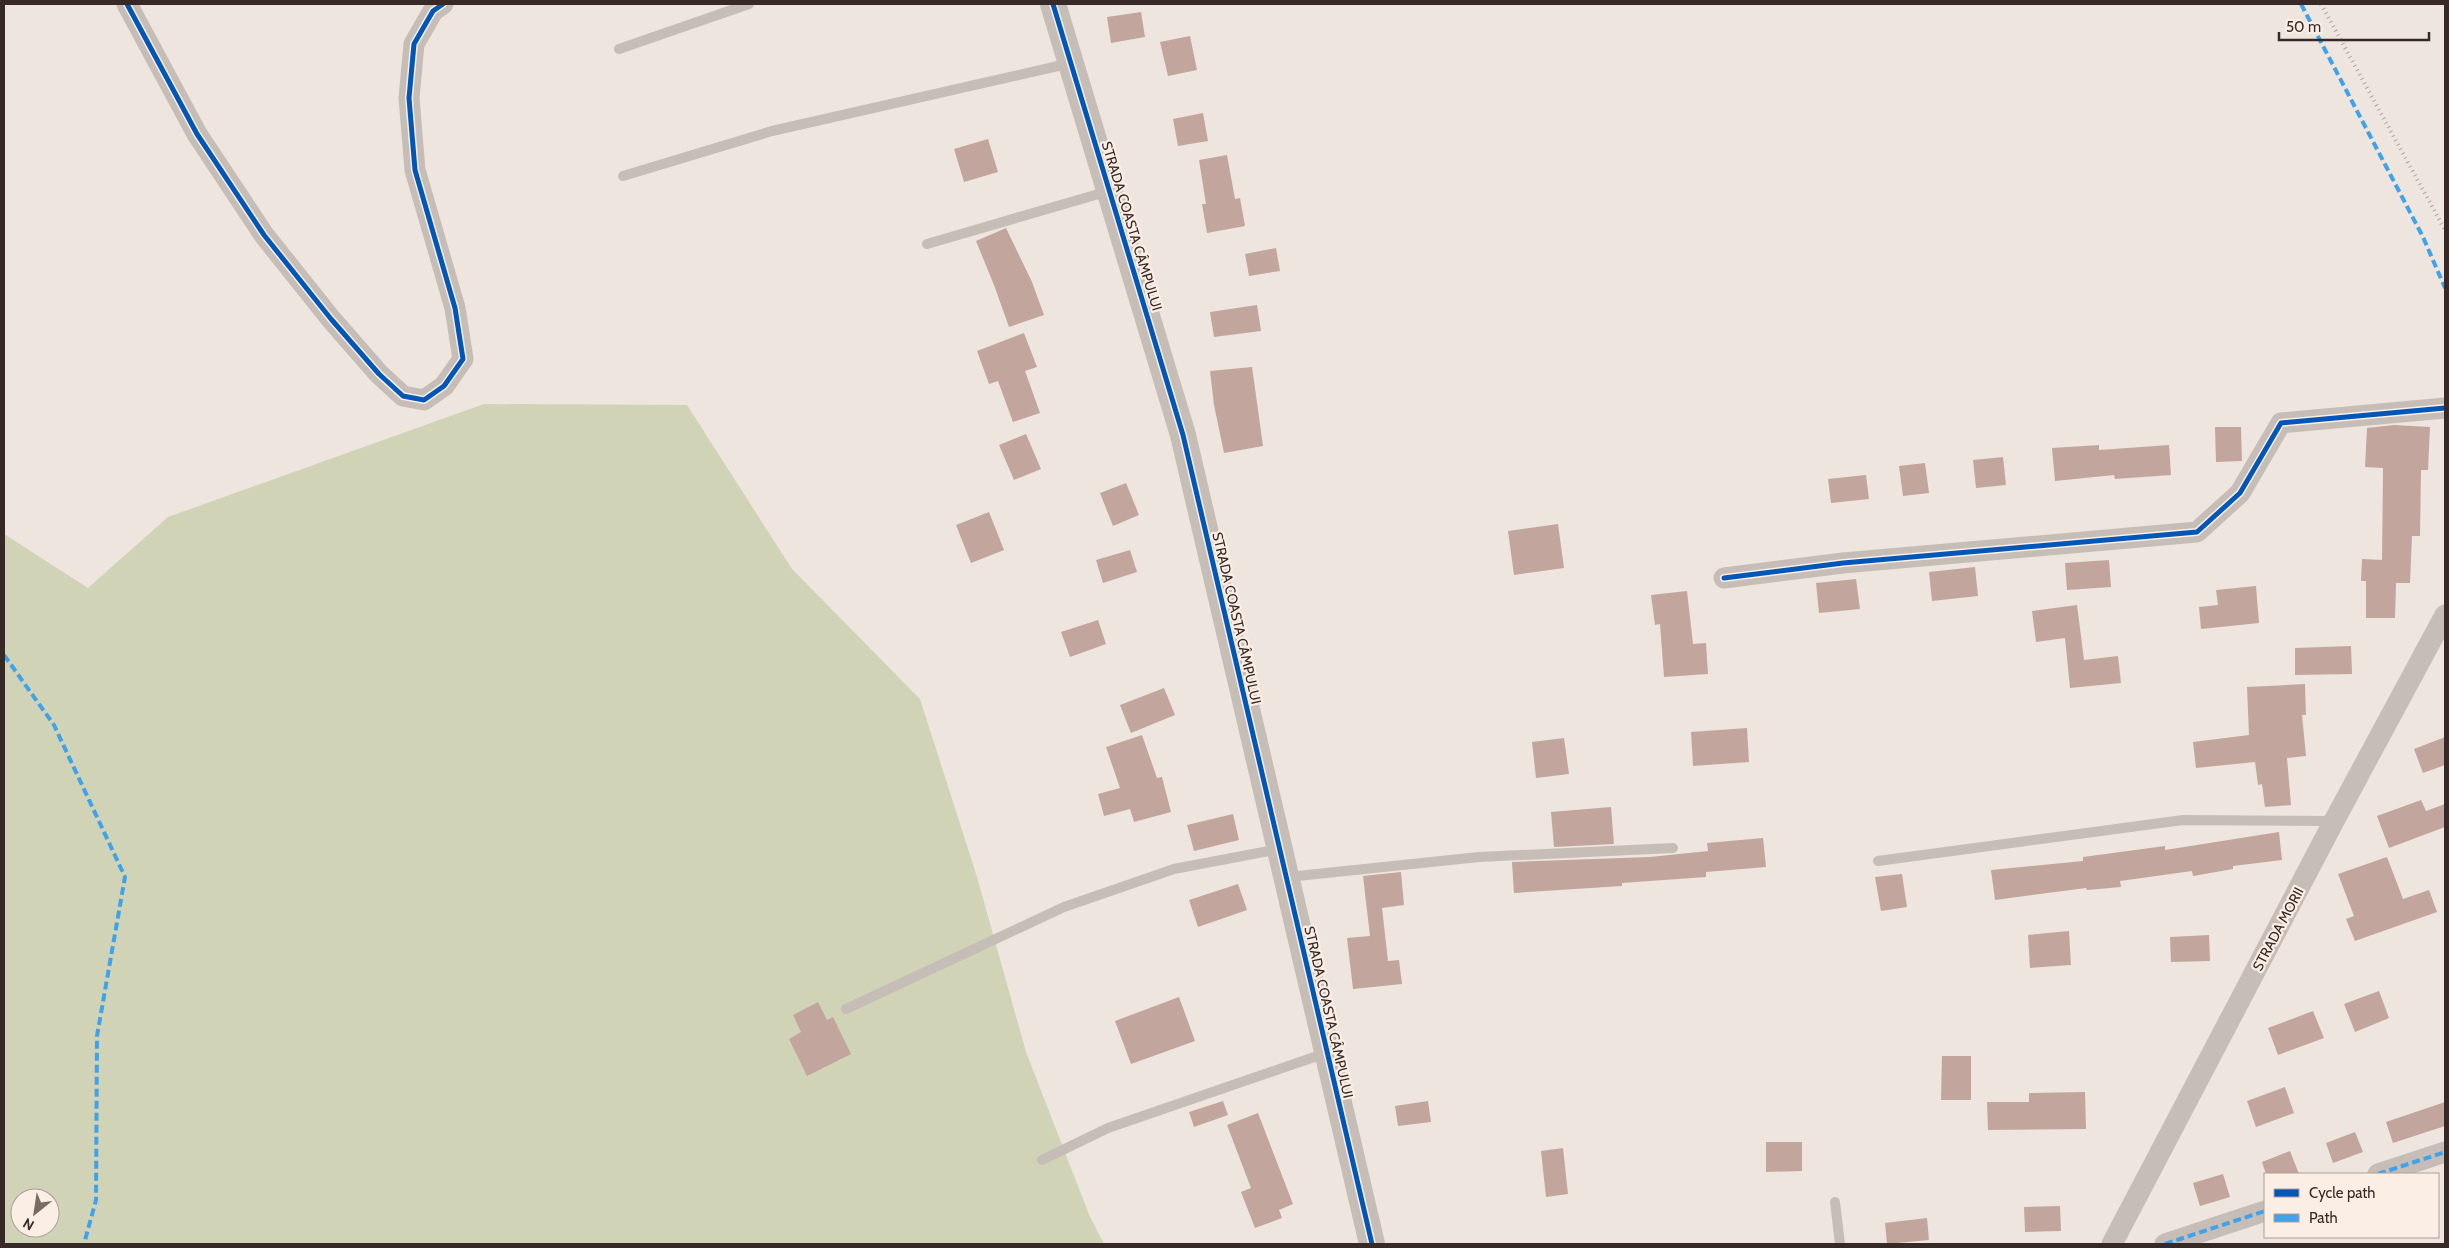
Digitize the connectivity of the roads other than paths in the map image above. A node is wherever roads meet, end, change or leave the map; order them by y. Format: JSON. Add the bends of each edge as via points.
{"nodes":[{"id":1,"x":127,"y":4,"type":"edge"},
{"id":2,"x":443,"y":4,"type":"edge"},
{"id":3,"x":749,"y":4,"type":"edge"},
{"id":4,"x":1054,"y":4,"type":"edge"},
{"id":5,"x":619,"y":49,"type":"dead end"},
{"id":6,"x":1072,"y":63,"type":"junction"},
{"id":7,"x":622,"y":176,"type":"dead end"},
{"id":8,"x":1110,"y":190,"type":"junction"},
{"id":9,"x":927,"y":244,"type":"dead end"},
{"id":10,"x":2445,"y":408,"type":"edge"},
{"id":11,"x":1724,"y":578,"type":"dead end"},
{"id":12,"x":2445,"y":615,"type":"edge"},
{"id":13,"x":2334,"y":821,"type":"junction"},
{"id":14,"x":1673,"y":848,"type":"dead end"},
{"id":15,"x":1279,"y":849,"type":"junction"},
{"id":16,"x":1878,"y":861,"type":"dead end"},
{"id":17,"x":1286,"y":878,"type":"junction"},
{"id":18,"x":846,"y":1009,"type":"dead end"},
{"id":19,"x":1327,"y":1053,"type":"junction"},
{"id":20,"x":2445,"y":1152,"type":"edge"},
{"id":21,"x":1042,"y":1160,"type":"dead end"},
{"id":22,"x":2381,"y":1173,"type":"edge"},
{"id":23,"x":1835,"y":1202,"type":"dead end"},
{"id":24,"x":2264,"y":1211,"type":"edge"},
{"id":25,"x":1372,"y":1244,"type":"edge"},
{"id":26,"x":1840,"y":1244,"type":"edge"},
{"id":27,"x":2112,"y":1244,"type":"edge"},
{"id":28,"x":2165,"y":1244,"type":"edge"}],
"edges":[{"from":1,"to":2,"type":"street","via":[[197,134],[264,235],[379,374],[403,396],[424,400],[444,386],[462,359],[455,308],[415,170],[409,98],[414,44],[433,11]]},
{"from":3,"to":5,"type":"lane"},
{"from":4,"to":6,"type":"street","name":"STRADA COASTA CÂMPULUI"},
{"from":6,"to":7,"type":"lane","via":[[772,131]]},
{"from":6,"to":8,"type":"street","name":"STRADA COASTA CÂMPULUI"},
{"from":8,"to":9,"type":"lane"},
{"from":8,"to":15,"type":"street","name":"STRADA COASTA CÂMPULUI","via":[[1183,434]]},
{"from":10,"to":11,"type":"street","via":[[2281,423],[2240,493],[2197,532],[1843,563]]},
{"from":12,"to":13,"type":"street","name":"STRADA MORII"},
{"from":13,"to":16,"type":"lane","via":[[2183,820]]},
{"from":13,"to":27,"type":"street","name":"STRADA MORII"},
{"from":14,"to":17,"type":"lane","via":[[1480,857]]},
{"from":15,"to":17,"type":"street","name":"STRADA COASTA CÂMPULUI"},
{"from":15,"to":18,"type":"lane","via":[[1174,869],[1064,906]]},
{"from":17,"to":19,"type":"street","name":"STRADA COASTA CÂMPULUI"},
{"from":19,"to":21,"type":"lane","via":[[1108,1128]]},
{"from":19,"to":25,"type":"street","name":"STRADA COASTA CÂMPULUI"},
{"from":20,"to":22,"type":"street"},
{"from":23,"to":26,"type":"lane"},
{"from":24,"to":28,"type":"street"}]}
